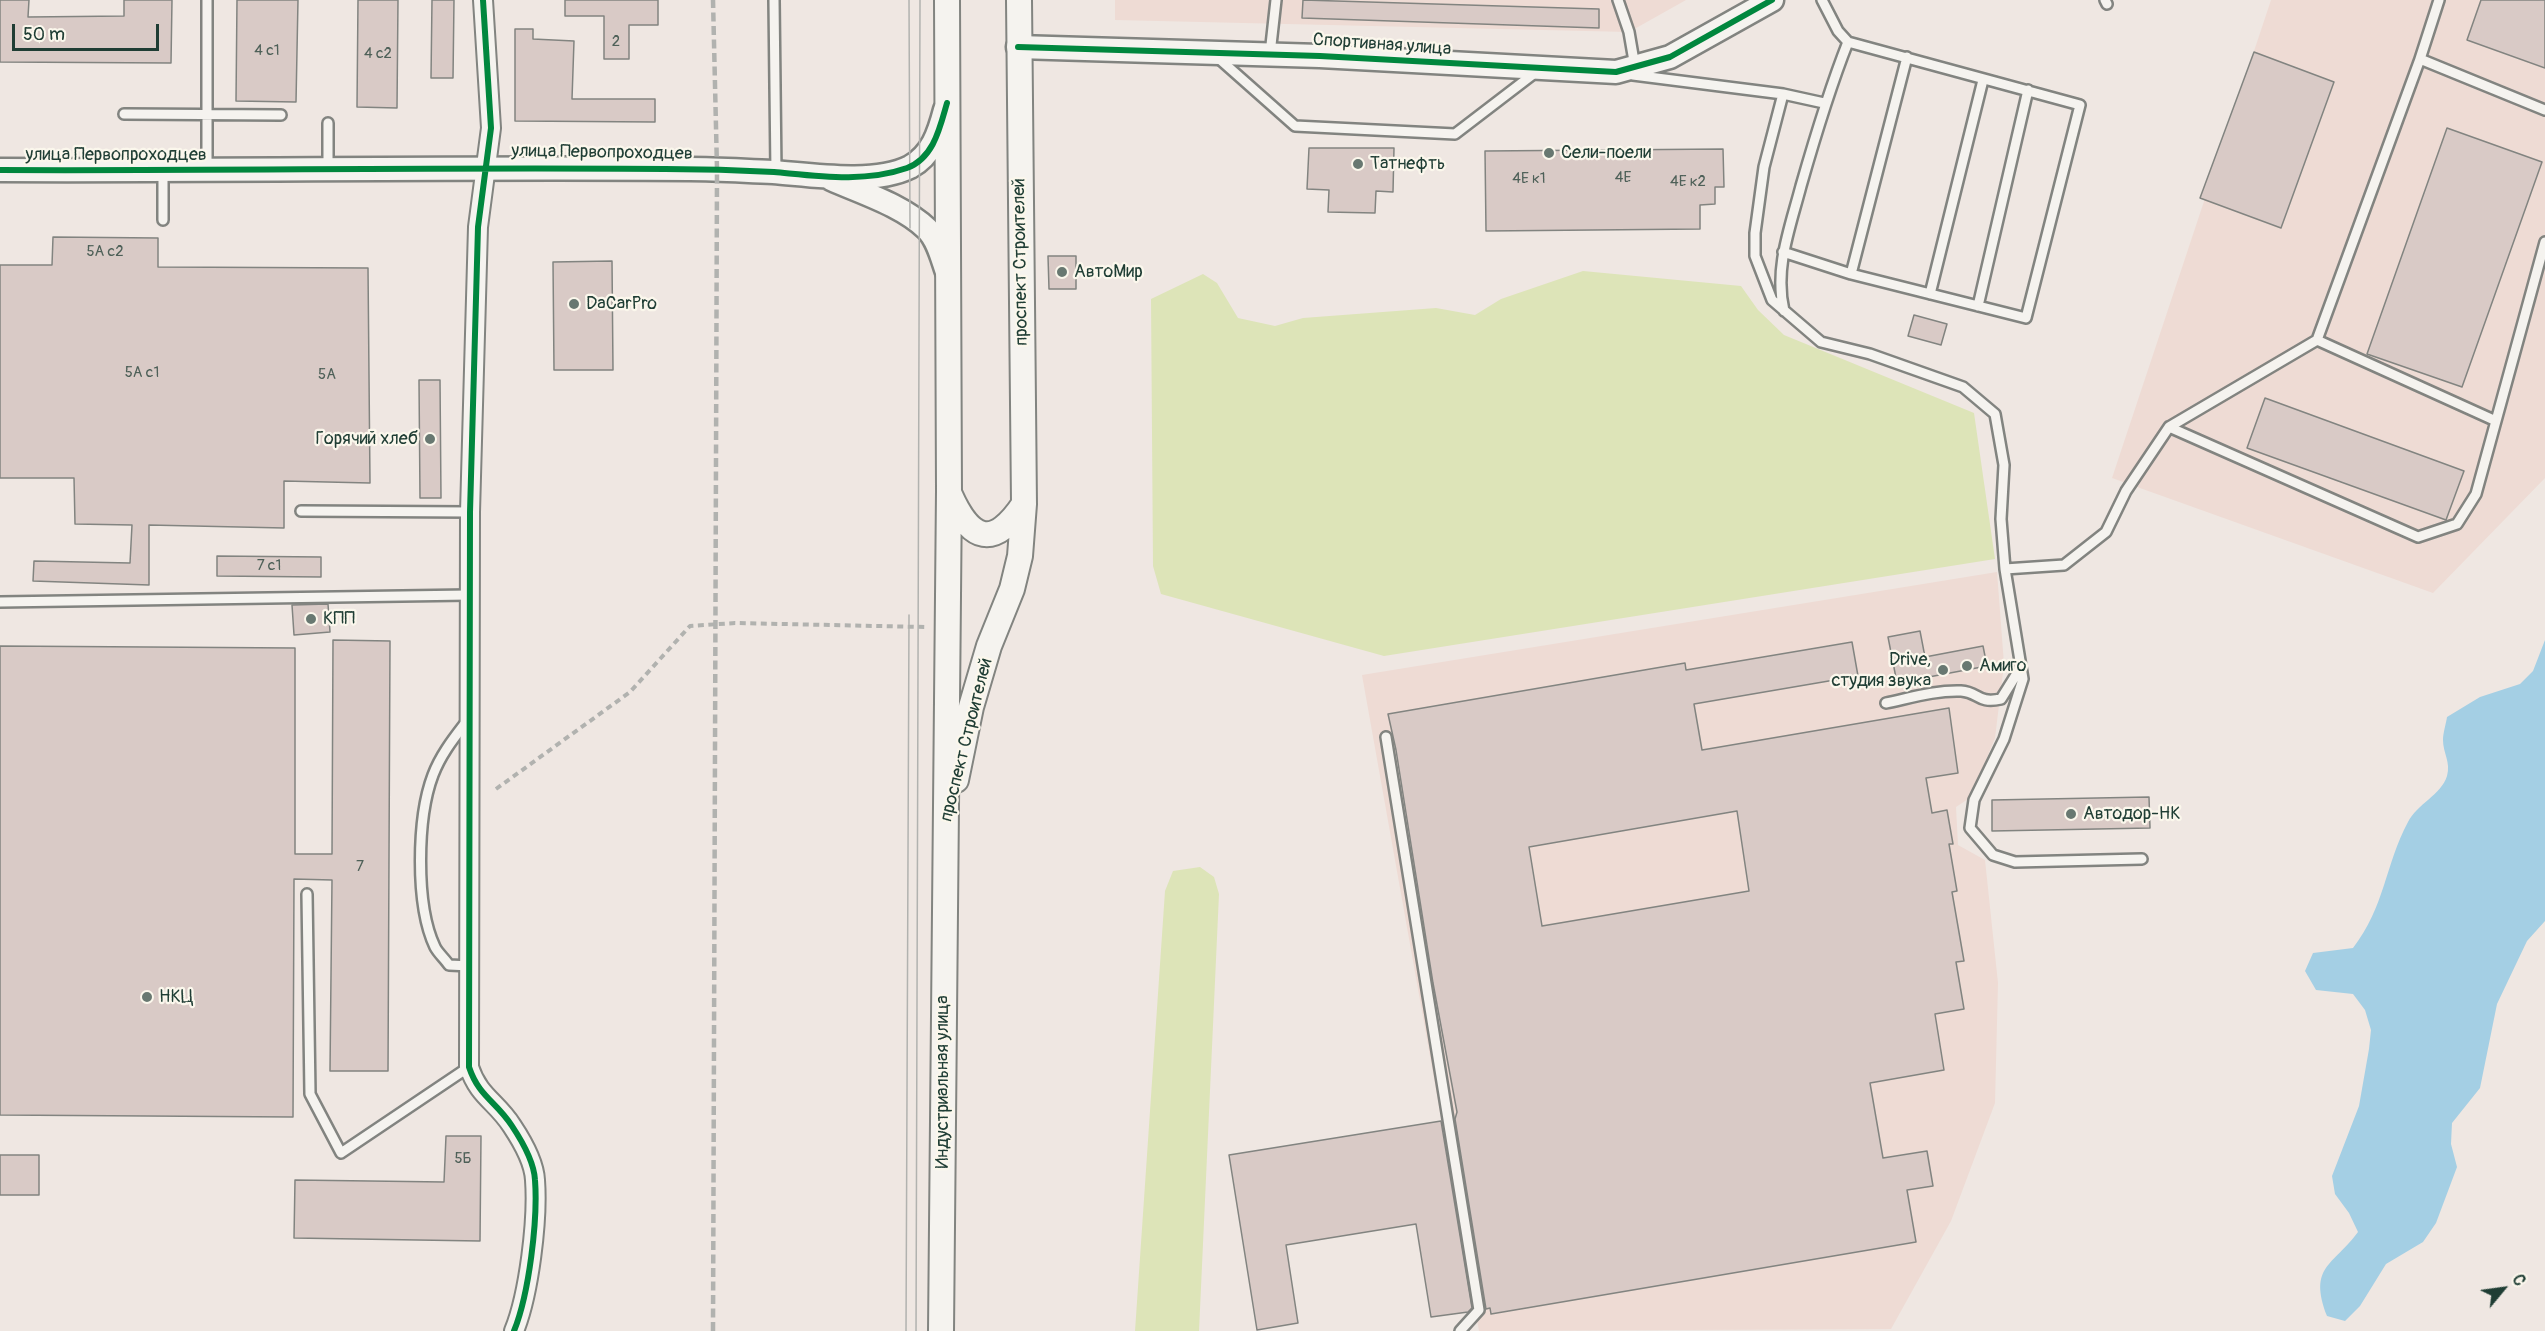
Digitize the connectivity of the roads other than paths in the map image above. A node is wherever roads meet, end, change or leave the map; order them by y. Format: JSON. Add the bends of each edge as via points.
{"nodes":[{"id":1,"x":207,"y":0,"type":"edge"},
{"id":2,"x":483,"y":0,"type":"edge"},
{"id":3,"x":774,"y":0,"type":"edge"},
{"id":4,"x":947,"y":0,"type":"edge"},
{"id":5,"x":1019,"y":0,"type":"edge"},
{"id":6,"x":1275,"y":0,"type":"edge"},
{"id":7,"x":1618,"y":0,"type":"edge"},
{"id":8,"x":1772,"y":0,"type":"edge"},
{"id":9,"x":1821,"y":0,"type":"edge"},
{"id":10,"x":2439,"y":0,"type":"edge"},
{"id":11,"x":1848,"y":42,"type":"junction"},
{"id":12,"x":1018,"y":47,"type":"junction"},
{"id":13,"x":1212,"y":53,"type":"junction"},
{"id":14,"x":1270,"y":54,"type":"junction"},
{"id":15,"x":1907,"y":57,"type":"junction"},
{"id":16,"x":2420,"y":59,"type":"junction"},
{"id":17,"x":1539,"y":70,"type":"junction"},
{"id":18,"x":1625,"y":71,"type":"junction"},
{"id":19,"x":1983,"y":80,"type":"junction"},
{"id":20,"x":2028,"y":90,"type":"junction"},
{"id":21,"x":1783,"y":94,"type":"junction"},
{"id":22,"x":947,"y":103,"type":"junction"},
{"id":23,"x":1824,"y":103,"type":"junction"},
{"id":24,"x":2545,"y":110,"type":"edge"},
{"id":25,"x":124,"y":114,"type":"dead end"},
{"id":26,"x":207,"y":115,"type":"junction"},
{"id":27,"x":281,"y":115,"type":"dead end"},
{"id":28,"x":328,"y":123,"type":"dead end"},
{"id":29,"x":485,"y":167,"type":"junction"},
{"id":30,"x":328,"y":168,"type":"junction"},
{"id":31,"x":0,"y":170,"type":"edge"},
{"id":32,"x":163,"y":171,"type":"junction"},
{"id":33,"x":206,"y":171,"type":"junction"},
{"id":34,"x":776,"y":172,"type":"junction"},
{"id":35,"x":830,"y":178,"type":"junction"},
{"id":36,"x":163,"y":220,"type":"dead end"},
{"id":37,"x":2545,"y":242,"type":"edge"},
{"id":38,"x":1783,"y":252,"type":"junction"},
{"id":39,"x":1851,"y":273,"type":"junction"},
{"id":40,"x":949,"y":278,"type":"junction"},
{"id":41,"x":1930,"y":294,"type":"junction"},
{"id":42,"x":1978,"y":306,"type":"junction"},
{"id":43,"x":1784,"y":311,"type":"junction"},
{"id":44,"x":2317,"y":340,"type":"junction"},
{"id":45,"x":2496,"y":421,"type":"junction"},
{"id":46,"x":2169,"y":427,"type":"junction"},
{"id":47,"x":949,"y":491,"type":"junction"},
{"id":48,"x":1024,"y":504,"type":"junction"},
{"id":49,"x":301,"y":511,"type":"dead end"},
{"id":50,"x":470,"y":512,"type":"junction"},
{"id":51,"x":2005,"y":569,"type":"junction"},
{"id":52,"x":469,"y":595,"type":"junction"},
{"id":53,"x":0,"y":602,"type":"edge"},
{"id":54,"x":2021,"y":667,"type":"junction"},
{"id":55,"x":1886,"y":703,"type":"dead end"},
{"id":56,"x":470,"y":717,"type":"junction"},
{"id":57,"x":1386,"y":737,"type":"dead end"},
{"id":58,"x":945,"y":833,"type":"junction"},
{"id":59,"x":2142,"y":859,"type":"dead end"},
{"id":60,"x":307,"y":894,"type":"dead end"},
{"id":61,"x":470,"y":966,"type":"junction"},
{"id":62,"x":469,"y":1067,"type":"junction"},
{"id":63,"x":514,"y":1331,"type":"edge"},
{"id":64,"x":941,"y":1331,"type":"edge"},
{"id":65,"x":1460,"y":1331,"type":"edge"}],
"edges":[{"from":1,"to":26,"type":"lane"},
{"from":2,"to":29,"type":"street","via":[[491,128]]},
{"from":3,"to":34,"type":"lane"},
{"from":4,"to":22,"type":"main road","name":"проспект Строителей"},
{"from":5,"to":12,"type":"main road","name":"проспект Строителей"},
{"from":6,"to":14,"type":"lane"},
{"from":7,"to":18,"type":"lane","via":[[1629,32]]},
{"from":8,"to":18,"type":"street","name":"Спортивная улица","via":[[1670,57]]},
{"from":9,"to":11,"type":"lane"},
{"from":10,"to":16,"type":"lane"},
{"from":11,"to":15,"type":"lane"},
{"from":11,"to":23,"type":"lane"},
{"from":12,"to":13,"type":"street","name":"Спортивная улица"},
{"from":12,"to":48,"type":"main road","name":"проспект Строителей"},
{"from":13,"to":14,"type":"street","name":"Спортивная улица"},
{"from":13,"to":17,"type":"lane","via":[[1295,126],[1409,132],[1455,134]]},
{"from":14,"to":17,"type":"street","name":"Спортивная улица"},
{"from":15,"to":19,"type":"lane"},
{"from":15,"to":39,"type":"lane"},
{"from":16,"to":24,"type":"lane"},
{"from":16,"to":44,"type":"lane"},
{"from":17,"to":18,"type":"street","name":"Спортивная улица"},
{"from":18,"to":21,"type":"lane"},
{"from":19,"to":20,"type":"lane"},
{"from":19,"to":41,"type":"lane"},
{"from":20,"to":42,"type":"lane"},
{"from":20,"to":42,"type":"lane","via":[[2080,105],[2026,318]]},
{"from":21,"to":23,"type":"lane"},
{"from":21,"to":43,"type":"lane","via":[[1764,167],[1755,256],[1768,291]]},
{"from":22,"to":35,"type":"street","name":"улица Первопроходцев","via":[[931,149],[909,167]]},
{"from":22,"to":40,"type":"main road","name":"проспект Строителей"},
{"from":23,"to":38,"type":"lane"},
{"from":25,"to":26,"type":"lane"},
{"from":26,"to":27,"type":"lane"},
{"from":26,"to":33,"type":"lane"},
{"from":28,"to":30,"type":"lane"},
{"from":29,"to":30,"type":"street","name":"улица Первопроходцев"},
{"from":29,"to":34,"type":"street","name":"улица Первопроходцев"},
{"from":29,"to":50,"type":"street","via":[[478,227]]},
{"from":30,"to":33,"type":"street","name":"улица Первопроходцев"},
{"from":31,"to":32,"type":"street","name":"улица Первопроходцев"},
{"from":32,"to":33,"type":"street","name":"улица Первопроходцев"},
{"from":32,"to":36,"type":"lane"},
{"from":34,"to":35,"type":"street","name":"улица Первопроходцев"},
{"from":35,"to":40,"type":"street","name":"улица Первопроходцев","via":[[880,201],[928,230]]},
{"from":37,"to":45,"type":"lane"},
{"from":38,"to":39,"type":"lane"},
{"from":38,"to":43,"type":"lane","via":[[1780,294]]},
{"from":39,"to":41,"type":"lane"},
{"from":40,"to":47,"type":"main road","name":"проспект Строителей"},
{"from":41,"to":42,"type":"lane"},
{"from":43,"to":51,"type":"lane","via":[[1821,342],[1870,354],[1963,387],[1995,414],[2004,465],[2001,519]]},
{"from":44,"to":45,"type":"lane"},
{"from":44,"to":46,"type":"lane"},
{"from":45,"to":46,"type":"lane","via":[[2476,494],[2457,524],[2418,537]]},
{"from":46,"to":51,"type":"lane","via":[[2126,491],[2106,532],[2064,565]]},
{"from":47,"to":48,"type":"main road","via":[[961,518],[986,534],[998,534],[1011,524]]},
{"from":47,"to":58,"type":"main road","name":"проспект Строителей"},
{"from":48,"to":58,"type":"main road","name":"проспект Строителей","via":[[1020,556],[971,707]]},
{"from":49,"to":50,"type":"lane"},
{"from":50,"to":52,"type":"street"},
{"from":51,"to":54,"type":"lane"},
{"from":52,"to":53,"type":"lane"},
{"from":52,"to":56,"type":"street"},
{"from":54,"to":55,"type":"lane","via":[[2001,699],[1985,702],[1964,691],[1937,692]]},
{"from":54,"to":59,"type":"lane","via":[[2023,679],[2004,739],[1974,800],[1970,828],[1993,855],[2015,862]]},
{"from":56,"to":61,"type":"street"},
{"from":56,"to":61,"type":"lane","via":[[445,749],[433,776],[424,810],[422,864],[425,912],[435,947],[449,965]]},
{"from":57,"to":65,"type":"lane","via":[[1479,1310]]},
{"from":58,"to":64,"type":"main road","name":"Индустриальная улица"},
{"from":60,"to":62,"type":"lane","via":[[310,1094],[341,1153]]},
{"from":61,"to":62,"type":"street"},
{"from":62,"to":63,"type":"street","via":[[474,1084],[510,1123],[528,1155],[535,1179],[527,1280]]}]}
